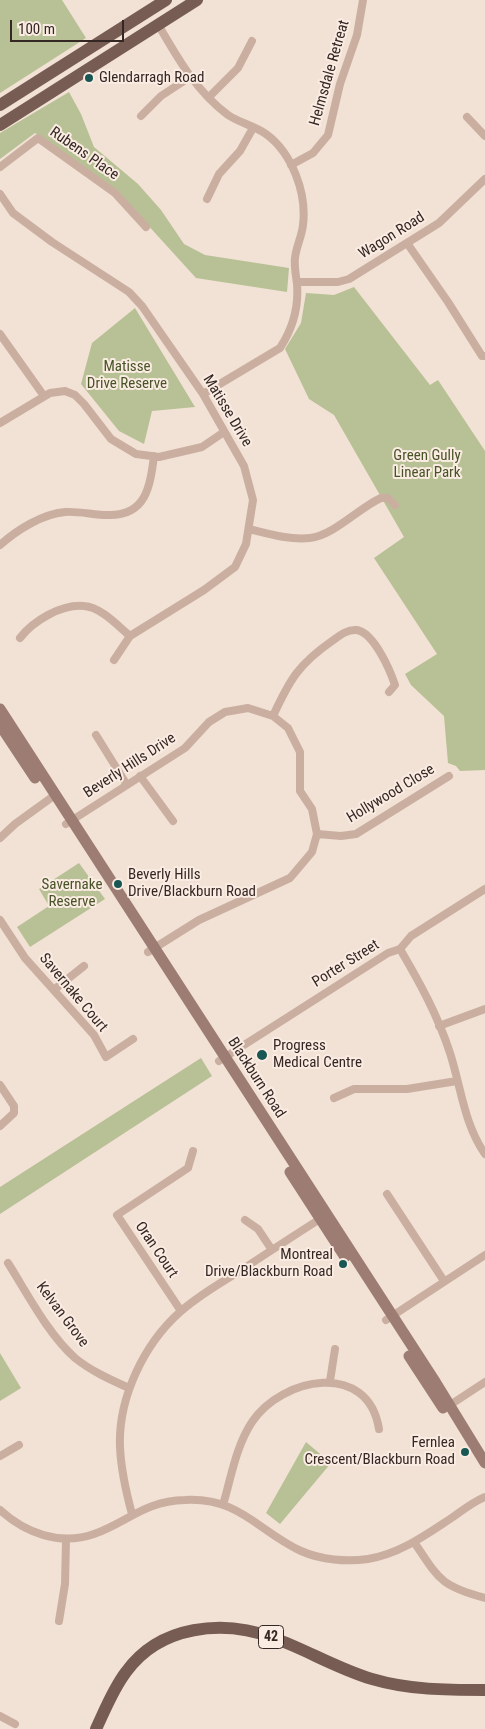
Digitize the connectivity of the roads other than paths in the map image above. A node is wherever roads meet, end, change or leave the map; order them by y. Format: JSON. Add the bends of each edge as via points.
{"nodes":[{"id":1,"x":166,"y":0,"type":"edge"},
{"id":2,"x":363,"y":0,"type":"edge"},
{"id":3,"x":192,"y":2,"type":"edge"},
{"id":4,"x":159,"y":26,"type":"junction"},
{"id":5,"x":252,"y":41,"type":"dead end"},
{"id":6,"x":190,"y":77,"type":"junction"},
{"id":7,"x":209,"y":97,"type":"junction"},
{"id":8,"x":0,"y":105,"type":"edge"},
{"id":9,"x":141,"y":116,"type":"dead end"},
{"id":10,"x":467,"y":117,"type":"dead end"},
{"id":11,"x":0,"y":125,"type":"edge"},
{"id":12,"x":254,"y":128,"type":"junction"},
{"id":13,"x":485,"y":136,"type":"edge"},
{"id":14,"x":291,"y":165,"type":"junction"},
{"id":15,"x":0,"y":167,"type":"edge"},
{"id":16,"x":485,"y":179,"type":"edge"},
{"id":17,"x":0,"y":194,"type":"edge"},
{"id":18,"x":207,"y":199,"type":"dead end"},
{"id":19,"x":146,"y":227,"type":"dead end"},
{"id":20,"x":407,"y":243,"type":"junction"},
{"id":21,"x":297,"y":282,"type":"junction"},
{"id":22,"x":0,"y":334,"type":"edge"},
{"id":23,"x":481,"y":358,"type":"edge"},
{"id":24,"x":203,"y":394,"type":"junction"},
{"id":25,"x":44,"y":396,"type":"junction"},
{"id":26,"x":0,"y":423,"type":"edge"},
{"id":27,"x":224,"y":432,"type":"junction"},
{"id":28,"x":154,"y":456,"type":"junction"},
{"id":29,"x":394,"y":505,"type":"dead end"},
{"id":30,"x":249,"y":529,"type":"junction"},
{"id":31,"x":0,"y":545,"type":"edge"},
{"id":32,"x":130,"y":636,"type":"junction"},
{"id":33,"x":20,"y":638,"type":"dead end"},
{"id":34,"x":114,"y":660,"type":"dead end"},
{"id":35,"x":388,"y":692,"type":"dead end"},
{"id":36,"x":0,"y":709,"type":"edge"},
{"id":37,"x":273,"y":716,"type":"junction"},
{"id":38,"x":0,"y":725,"type":"edge"},
{"id":39,"x":96,"y":735,"type":"dead end"},
{"id":40,"x":140,"y":776,"type":"junction"},
{"id":41,"x":449,"y":776,"type":"dead end"},
{"id":42,"x":127,"y":785,"type":"junction"},
{"id":43,"x":52,"y":797,"type":"junction"},
{"id":44,"x":173,"y":821,"type":"dead end"},
{"id":45,"x":69,"y":823,"type":"junction"},
{"id":46,"x":317,"y":834,"type":"junction"},
{"id":47,"x":0,"y":838,"type":"edge"},
{"id":48,"x":485,"y":889,"type":"edge"},
{"id":49,"x":0,"y":920,"type":"edge"},
{"id":50,"x":400,"y":949,"type":"junction"},
{"id":51,"x":151,"y":950,"type":"junction"},
{"id":52,"x":84,"y":966,"type":"dead end"},
{"id":53,"x":55,"y":989,"type":"junction"},
{"id":54,"x":485,"y":1009,"type":"edge"},
{"id":55,"x":439,"y":1026,"type":"junction"},
{"id":56,"x":133,"y":1039,"type":"dead end"},
{"id":57,"x":222,"y":1059,"type":"junction"},
{"id":58,"x":457,"y":1081,"type":"junction"},
{"id":59,"x":0,"y":1085,"type":"edge"},
{"id":60,"x":334,"y":1098,"type":"dead end"},
{"id":61,"x":0,"y":1126,"type":"edge"},
{"id":62,"x":485,"y":1133,"type":"edge"},
{"id":63,"x":477,"y":1139,"type":"junction"},
{"id":64,"x":193,"y":1151,"type":"dead end"},
{"id":65,"x":485,"y":1154,"type":"edge"},
{"id":66,"x":387,"y":1194,"type":"dead end"},
{"id":67,"x":323,"y":1217,"type":"junction"},
{"id":68,"x":245,"y":1220,"type":"dead end"},
{"id":69,"x":272,"y":1250,"type":"junction"},
{"id":70,"x":485,"y":1255,"type":"edge"},
{"id":71,"x":8,"y":1263,"type":"dead end"},
{"id":72,"x":444,"y":1281,"type":"junction"},
{"id":73,"x":181,"y":1311,"type":"junction"},
{"id":74,"x":389,"y":1318,"type":"junction"},
{"id":75,"x":335,"y":1350,"type":"dead end"},
{"id":76,"x":330,"y":1381,"type":"junction"},
{"id":77,"x":485,"y":1382,"type":"edge"},
{"id":78,"x":130,"y":1388,"type":"junction"},
{"id":79,"x":450,"y":1405,"type":"junction"},
{"id":80,"x":380,"y":1429,"type":"dead end"},
{"id":81,"x":19,"y":1445,"type":"dead end"},
{"id":82,"x":0,"y":1456,"type":"edge"},
{"id":83,"x":485,"y":1464,"type":"edge"},
{"id":84,"x":485,"y":1490,"type":"edge"},
{"id":85,"x":485,"y":1497,"type":"edge"},
{"id":86,"x":477,"y":1500,"type":"junction"},
{"id":87,"x":223,"y":1505,"type":"junction"},
{"id":88,"x":0,"y":1510,"type":"edge"},
{"id":89,"x":132,"y":1514,"type":"junction"},
{"id":90,"x":66,"y":1540,"type":"junction"},
{"id":91,"x":414,"y":1542,"type":"junction"},
{"id":92,"x":485,"y":1598,"type":"edge"},
{"id":93,"x":58,"y":1621,"type":"dead end"},
{"id":94,"x":485,"y":1690,"type":"edge"},
{"id":95,"x":0,"y":1716,"type":"edge"},
{"id":96,"x":16,"y":1724,"type":"dead end"},
{"id":97,"x":96,"y":1729,"type":"edge"}],
"edges":[{"from":1,"to":8,"type":"main road"},
{"from":2,"to":14,"type":"street","name":"Helmsdale Retreat","via":[[357,36],[340,84],[328,135],[313,153]]},
{"from":3,"to":4,"type":"main road"},
{"from":4,"to":6,"type":"street"},
{"from":4,"to":11,"type":"main road"},
{"from":5,"to":7,"type":"street","via":[[238,68]]},
{"from":6,"to":7,"type":"street"},
{"from":6,"to":9,"type":"street","via":[[161,96]]},
{"from":7,"to":12,"type":"street","via":[[229,115]]},
{"from":10,"to":13,"type":"street"},
{"from":12,"to":14,"type":"street","via":[[266,134]]},
{"from":12,"to":18,"type":"street","via":[[240,151],[219,174]]},
{"from":14,"to":21,"type":"street","via":[[301,190],[304,224],[295,259]]},
{"from":15,"to":19,"type":"street","name":"Rubens Place","via":[[38,138],[115,193]]},
{"from":16,"to":20,"type":"street","name":"Wagon Road","via":[[439,223]]},
{"from":17,"to":24,"type":"street","name":"Matisse Drive","via":[[13,213],[129,292]]},
{"from":20,"to":21,"type":"street","name":"Wagon Road","via":[[349,279]]},
{"from":20,"to":23,"type":"street","via":[[448,302]]},
{"from":21,"to":24,"type":"street","via":[[299,305],[280,348]]},
{"from":22,"to":25,"type":"street"},
{"from":24,"to":27,"type":"street","name":"Matisse Drive"},
{"from":25,"to":26,"type":"street"},
{"from":25,"to":28,"type":"street","via":[[64,391],[75,395],[112,440],[136,454]]},
{"from":27,"to":28,"type":"street","via":[[202,447]]},
{"from":27,"to":30,"type":"street","name":"Matisse Drive","via":[[244,466],[251,492]]},
{"from":28,"to":31,"type":"street","via":[[144,500],[132,509],[108,516],[65,512],[36,521]]},
{"from":29,"to":30,"type":"street","via":[[388,498],[381,498],[312,538],[282,537]]},
{"from":30,"to":32,"type":"street","name":"Matisse Drive","via":[[235,567]]},
{"from":32,"to":33,"type":"street","via":[[104,615],[85,605],[55,612],[29,626]]},
{"from":32,"to":34,"type":"street","name":"Matisse Drive"},
{"from":35,"to":37,"type":"street","via":[[395,686],[392,674],[371,638],[356,630],[345,632],[308,658],[289,682]]},
{"from":36,"to":43,"type":"main road","name":"Blackburn Road"},
{"from":37,"to":40,"type":"street","name":"Beverly Hills Drive","via":[[248,708],[225,712],[209,722],[185,748]]},
{"from":37,"to":46,"type":"street","name":"Beverly Hills Drive","via":[[288,728],[300,752],[300,791],[312,809]]},
{"from":38,"to":43,"type":"main road","name":"Blackburn Road"},
{"from":39,"to":42,"type":"street"},
{"from":40,"to":42,"type":"street","name":"Beverly Hills Drive"},
{"from":40,"to":44,"type":"street"},
{"from":41,"to":46,"type":"street","name":"Hollywood Close","via":[[356,834]]},
{"from":42,"to":45,"type":"street","name":"Beverly Hills Drive"},
{"from":43,"to":45,"type":"main road","name":"Blackburn Road"},
{"from":43,"to":47,"type":"street"},
{"from":45,"to":51,"type":"main road","name":"Blackburn Road"},
{"from":46,"to":51,"type":"street","via":[[312,852],[290,878],[199,920]]},
{"from":48,"to":50,"type":"street","name":"Porter Street","via":[[411,936]]},
{"from":49,"to":53,"type":"street","name":"Savernake Court","via":[[25,958]]},
{"from":50,"to":55,"type":"street","via":[[425,991]]},
{"from":50,"to":57,"type":"street","name":"Porter Street","via":[[388,952]]},
{"from":51,"to":57,"type":"main road","name":"Blackburn Road"},
{"from":52,"to":53,"type":"street"},
{"from":53,"to":56,"type":"street","name":"Savernake Court","via":[[94,1035],[106,1057]]},
{"from":54,"to":55,"type":"street"},
{"from":55,"to":58,"type":"street"},
{"from":57,"to":67,"type":"main road","name":"Blackburn Road"},
{"from":58,"to":60,"type":"street","via":[[407,1089],[354,1089]]},
{"from":58,"to":63,"type":"street","via":[[466,1117]]},
{"from":59,"to":61,"type":"street","via":[[14,1106],[14,1114]]},
{"from":62,"to":63,"type":"street"},
{"from":63,"to":65,"type":"street"},
{"from":64,"to":73,"type":"street","name":"Oran Court","via":[[188,1168],[117,1215]]},
{"from":66,"to":72,"type":"street"},
{"from":67,"to":69,"type":"street"},
{"from":67,"to":74,"type":"main road","name":"Blackburn Road"},
{"from":68,"to":69,"type":"street","via":[[258,1229]]},
{"from":69,"to":73,"type":"street"},
{"from":70,"to":72,"type":"street"},
{"from":71,"to":78,"type":"street","name":"Kelvan Grove","via":[[75,1358]]},
{"from":72,"to":74,"type":"street"},
{"from":73,"to":78,"type":"street","via":[[160,1333]]},
{"from":74,"to":79,"type":"main road","name":"Blackburn Road"},
{"from":74,"to":83,"type":"main road","name":"Blackburn Road","via":[[434,1395]]},
{"from":75,"to":76,"type":"street"},
{"from":76,"to":80,"type":"street","via":[[357,1392],[378,1418]]},
{"from":76,"to":87,"type":"street","via":[[286,1392],[266,1405],[243,1439]]},
{"from":77,"to":79,"type":"street"},
{"from":78,"to":89,"type":"street","via":[[120,1446]]},
{"from":79,"to":83,"type":"main road","name":"Blackburn Road"},
{"from":81,"to":82,"type":"street"},
{"from":84,"to":86,"type":"street"},
{"from":85,"to":86,"type":"street"},
{"from":86,"to":91,"type":"street"},
{"from":87,"to":89,"type":"street","via":[[201,1500],[164,1502]]},
{"from":87,"to":91,"type":"street","via":[[236,1509],[301,1551],[318,1556],[368,1559]]},
{"from":88,"to":90,"type":"street","via":[[37,1534]]},
{"from":89,"to":90,"type":"street","via":[[93,1535]]},
{"from":90,"to":93,"type":"street","via":[[65,1584]]},
{"from":91,"to":92,"type":"street","via":[[436,1575],[447,1585],[456,1591]]},
{"from":94,"to":97,"type":"main road","number":"42","via":[[428,1689],[396,1684],[344,1669],[258,1633],[204,1628],[175,1635],[136,1661],[126,1672]]},
{"from":95,"to":96,"type":"street"}]}
